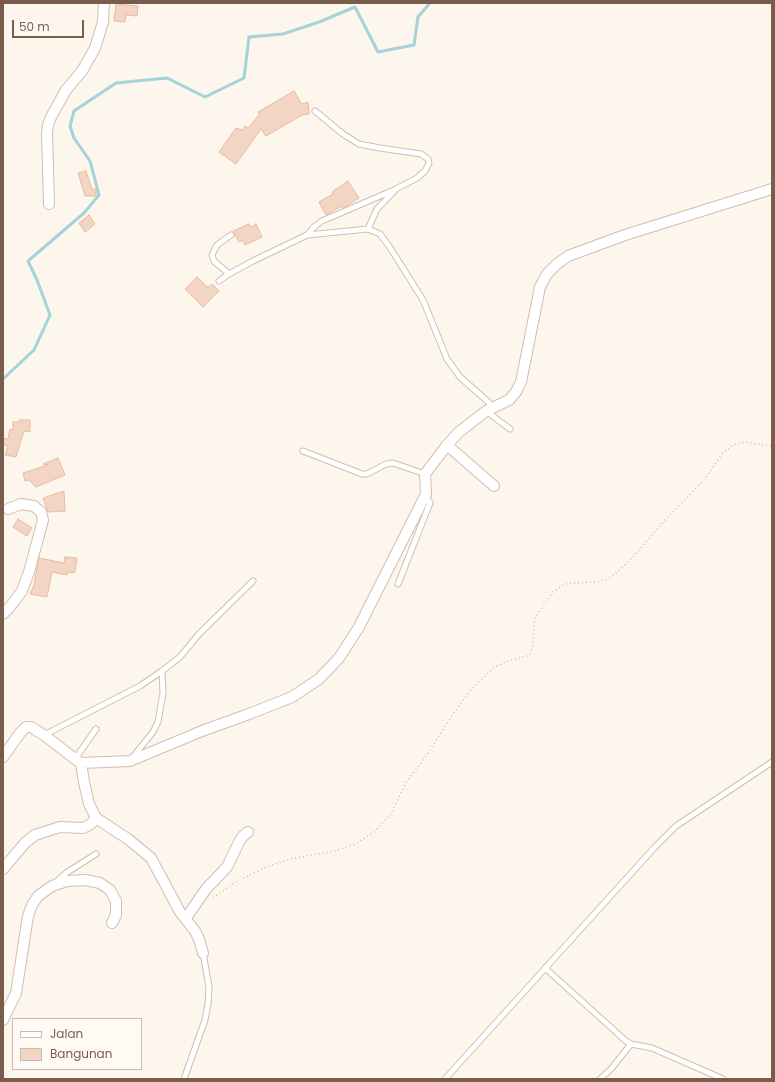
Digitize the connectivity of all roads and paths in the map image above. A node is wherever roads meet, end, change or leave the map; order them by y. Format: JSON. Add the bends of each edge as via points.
{"nodes":[{"id":1,"x":104,"y":3,"type":"edge"},
{"id":2,"x":315,"y":112,"type":"dead end"},
{"id":3,"x":396,"y":189,"type":"junction"},
{"id":4,"x":772,"y":189,"type":"edge"},
{"id":5,"x":49,"y":204,"type":"dead end"},
{"id":6,"x":368,"y":229,"type":"junction"},
{"id":7,"x":231,"y":235,"type":"dead end"},
{"id":8,"x":307,"y":235,"type":"junction"},
{"id":9,"x":229,"y":274,"type":"junction"},
{"id":10,"x":219,"y":281,"type":"dead end"},
{"id":11,"x":490,"y":409,"type":"junction"},
{"id":12,"x":510,"y":429,"type":"dead end"},
{"id":13,"x":447,"y":444,"type":"junction"},
{"id":14,"x":772,"y":446,"type":"edge"},
{"id":15,"x":303,"y":451,"type":"dead end"},
{"id":16,"x":425,"y":474,"type":"junction"},
{"id":17,"x":494,"y":486,"type":"dead end"},
{"id":18,"x":426,"y":494,"type":"junction"},
{"id":19,"x":8,"y":509,"type":"dead end"},
{"id":20,"x":253,"y":581,"type":"dead end"},
{"id":21,"x":398,"y":584,"type":"dead end"},
{"id":22,"x":3,"y":614,"type":"edge"},
{"id":23,"x":162,"y":672,"type":"junction"},
{"id":24,"x":96,"y":729,"type":"dead end"},
{"id":25,"x":44,"y":735,"type":"junction"},
{"id":26,"x":3,"y":756,"type":"edge"},
{"id":27,"x":78,"y":761,"type":"junction"},
{"id":28,"x":130,"y":761,"type":"junction"},
{"id":29,"x":772,"y":762,"type":"edge"},
{"id":30,"x":96,"y":818,"type":"junction"},
{"id":31,"x":248,"y":832,"type":"dead end"},
{"id":32,"x":96,"y":854,"type":"dead end"},
{"id":33,"x":3,"y":869,"type":"edge"},
{"id":34,"x":52,"y":886,"type":"junction"},
{"id":35,"x":209,"y":901,"type":"dead end"},
{"id":36,"x":186,"y":918,"type":"junction"},
{"id":37,"x":112,"y":923,"type":"dead end"},
{"id":38,"x":203,"y":953,"type":"joint"},
{"id":39,"x":545,"y":968,"type":"junction"},
{"id":40,"x":3,"y":1020,"type":"edge"},
{"id":41,"x":631,"y":1044,"type":"junction"},
{"id":42,"x":448,"y":1078,"type":"edge"},
{"id":43,"x":184,"y":1079,"type":"edge"},
{"id":44,"x":600,"y":1079,"type":"edge"},
{"id":45,"x":723,"y":1079,"type":"edge"}],
"edges":[{"from":1,"to":5,"type":"street","via":[[103,22],[95,48],[82,71],[66,90],[48,125]]},
{"from":2,"to":3,"type":"lane","via":[[350,140],[359,144],[421,154],[428,159],[430,163],[425,171]]},
{"from":3,"to":6,"type":"lane","via":[[377,209]]},
{"from":3,"to":8,"type":"lane","via":[[322,221]]},
{"from":4,"to":11,"type":"street","via":[[625,235],[568,256],[547,274],[540,287],[521,382],[516,392],[509,400]]},
{"from":6,"to":8,"type":"lane"},
{"from":6,"to":11,"type":"lane","via":[[380,234],[389,246],[420,294],[447,359],[460,378],[485,399]]},
{"from":7,"to":9,"type":"lane","via":[[217,245],[212,256]]},
{"from":8,"to":9,"type":"lane"},
{"from":9,"to":10,"type":"lane"},
{"from":11,"to":12,"type":"lane"},
{"from":11,"to":13,"type":"street"},
{"from":13,"to":16,"type":"street"},
{"from":13,"to":17,"type":"street"},
{"from":14,"to":35,"type":"path","via":[[745,442],[733,445],[723,453],[704,480],[615,574],[606,580],[596,582],[565,584],[553,592],[536,616],[533,646],[529,655],[498,665],[470,691],[406,782],[391,814],[374,832],[355,844],[335,851],[266,867],[234,883]]},
{"from":15,"to":16,"type":"lane","via":[[362,474],[393,463]]},
{"from":16,"to":18,"type":"street"},
{"from":18,"to":21,"type":"lane","via":[[430,503]]},
{"from":18,"to":28,"type":"street","via":[[359,627],[339,658],[319,679],[292,697]]},
{"from":19,"to":22,"type":"street","via":[[20,504],[34,506],[41,512],[42,520],[22,591]]},
{"from":20,"to":23,"type":"lane","via":[[199,634],[180,657]]},
{"from":23,"to":25,"type":"lane"},
{"from":23,"to":28,"type":"lane","via":[[163,693],[158,722]]},
{"from":24,"to":27,"type":"lane"},
{"from":25,"to":26,"type":"street","via":[[31,727],[26,727]]},
{"from":25,"to":27,"type":"street"},
{"from":27,"to":28,"type":"street"},
{"from":27,"to":30,"type":"street","via":[[89,804]]},
{"from":29,"to":39,"type":"lane","via":[[676,826]]},
{"from":30,"to":33,"type":"street","via":[[83,828],[60,827],[35,835]]},
{"from":30,"to":36,"type":"street","via":[[151,858],[180,912]]},
{"from":31,"to":36,"type":"street","via":[[239,842],[227,867],[206,889]]},
{"from":32,"to":34,"type":"lane","via":[[66,873]]},
{"from":34,"to":37,"type":"street","via":[[79,880],[104,885],[116,901],[116,914]]},
{"from":34,"to":40,"type":"street","via":[[36,899],[28,916],[18,988]]},
{"from":36,"to":38,"type":"street","via":[[199,939]]},
{"from":38,"to":43,"type":"lane","via":[[209,987],[208,1004],[205,1020]]},
{"from":39,"to":41,"type":"lane"},
{"from":39,"to":42,"type":"lane"},
{"from":41,"to":44,"type":"lane"},
{"from":41,"to":45,"type":"lane","via":[[652,1048]]}]}
